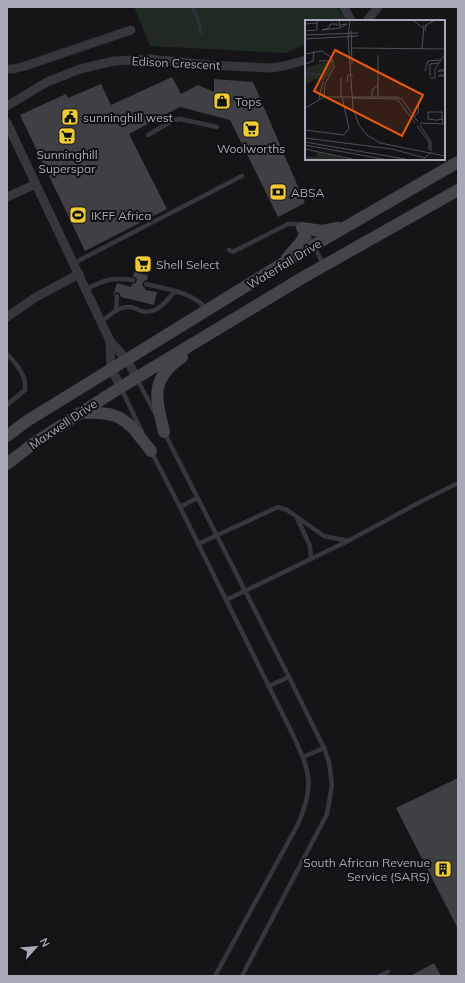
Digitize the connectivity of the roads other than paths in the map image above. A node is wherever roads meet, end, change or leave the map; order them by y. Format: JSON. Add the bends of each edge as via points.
{"nodes":[{"id":1,"x":344,"y":7,"type":"edge"},
{"id":2,"x":378,"y":7,"type":"edge"},
{"id":3,"x":351,"y":20,"type":"edge"},
{"id":4,"x":368,"y":20,"type":"edge"},
{"id":5,"x":131,"y":30,"type":"dead end"},
{"id":6,"x":305,"y":60,"type":"edge"},
{"id":7,"x":7,"y":69,"type":"edge"},
{"id":8,"x":7,"y":106,"type":"edge"},
{"id":9,"x":7,"y":123,"type":"edge"},
{"id":10,"x":217,"y":127,"type":"dead end"},
{"id":11,"x":148,"y":135,"type":"dead end"},
{"id":12,"x":458,"y":162,"type":"edge"},
{"id":13,"x":242,"y":176,"type":"dead end"},
{"id":14,"x":36,"y":184,"type":"junction"},
{"id":15,"x":458,"y":190,"type":"edge"},
{"id":16,"x":7,"y":198,"type":"edge"},
{"id":17,"x":344,"y":227,"type":"junction"},
{"id":18,"x":304,"y":230,"type":"junction"},
{"id":19,"x":314,"y":246,"type":"junction"},
{"id":20,"x":229,"y":250,"type":"dead end"},
{"id":21,"x":285,"y":262,"type":"junction"},
{"id":22,"x":74,"y":263,"type":"junction"},
{"id":23,"x":324,"y":265,"type":"junction"},
{"id":24,"x":79,"y":274,"type":"junction"},
{"id":25,"x":132,"y":280,"type":"dead end"},
{"id":26,"x":146,"y":284,"type":"dead end"},
{"id":27,"x":86,"y":289,"type":"junction"},
{"id":28,"x":174,"y":292,"type":"junction"},
{"id":29,"x":117,"y":296,"type":"dead end"},
{"id":30,"x":207,"y":310,"type":"junction"},
{"id":31,"x":116,"y":311,"type":"junction"},
{"id":32,"x":7,"y":317,"type":"edge"},
{"id":33,"x":101,"y":322,"type":"junction"},
{"id":34,"x":200,"y":339,"type":"junction"},
{"id":35,"x":110,"y":341,"type":"junction"},
{"id":36,"x":7,"y":354,"type":"edge"},
{"id":37,"x":127,"y":360,"type":"junction"},
{"id":38,"x":111,"y":369,"type":"junction"},
{"id":39,"x":136,"y":377,"type":"junction"},
{"id":40,"x":121,"y":387,"type":"junction"},
{"id":41,"x":7,"y":405,"type":"edge"},
{"id":42,"x":78,"y":413,"type":"junction"},
{"id":43,"x":164,"y":432,"type":"junction"},
{"id":44,"x":7,"y":436,"type":"edge"},
{"id":45,"x":151,"y":451,"type":"junction"},
{"id":46,"x":7,"y":464,"type":"edge"},
{"id":47,"x":458,"y":483,"type":"edge"},
{"id":48,"x":198,"y":498,"type":"junction"},
{"id":49,"x":180,"y":507,"type":"junction"},
{"id":50,"x":296,"y":516,"type":"junction"},
{"id":51,"x":217,"y":535,"type":"junction"},
{"id":52,"x":348,"y":541,"type":"junction"},
{"id":53,"x":198,"y":544,"type":"junction"},
{"id":54,"x":311,"y":559,"type":"junction"},
{"id":55,"x":245,"y":590,"type":"junction"},
{"id":56,"x":226,"y":600,"type":"junction"},
{"id":57,"x":289,"y":676,"type":"junction"},
{"id":58,"x":269,"y":686,"type":"junction"},
{"id":59,"x":324,"y":748,"type":"junction"},
{"id":60,"x":303,"y":758,"type":"junction"},
{"id":61,"x":388,"y":972,"type":"dead end"},
{"id":62,"x":215,"y":976,"type":"edge"},
{"id":63,"x":242,"y":976,"type":"edge"},
{"id":64,"x":379,"y":976,"type":"edge"}],
"edges":[{"from":1,"to":3,"type":"street"},
{"from":2,"to":4,"type":"street"},
{"from":5,"to":7,"type":"street","via":[[25,66]]},
{"from":6,"to":8,"type":"street","name":"Edison Crescent","via":[[271,68],[150,59],[114,61],[80,69],[47,82]]},
{"from":9,"to":14,"type":"street"},
{"from":10,"to":11,"type":"lane","via":[[180,119]]},
{"from":12,"to":17,"type":"main road","name":"Waterfall Drive"},
{"from":13,"to":22,"type":"lane"},
{"from":14,"to":16,"type":"street"},
{"from":14,"to":22,"type":"street"},
{"from":15,"to":23,"type":"main road","name":"Waterfall Drive"},
{"from":17,"to":18,"type":"main road","via":[[322,231]]},
{"from":17,"to":19,"type":"main road","name":"Waterfall Drive"},
{"from":18,"to":19,"type":"lane"},
{"from":18,"to":20,"type":"lane","via":[[297,224],[288,224],[233,252]]},
{"from":18,"to":21,"type":"main road","via":[[301,242]]},
{"from":19,"to":21,"type":"main road","name":"Waterfall Drive"},
{"from":19,"to":23,"type":"lane"},
{"from":21,"to":30,"type":"main road","name":"Waterfall Drive"},
{"from":22,"to":24,"type":"street"},
{"from":23,"to":34,"type":"main road","name":"Waterfall Drive"},
{"from":24,"to":27,"type":"street"},
{"from":24,"to":32,"type":"street","via":[[36,297]]},
{"from":25,"to":27,"type":"lane","via":[[108,279]]},
{"from":26,"to":28,"type":"lane"},
{"from":27,"to":33,"type":"street"},
{"from":28,"to":30,"type":"lane","via":[[201,302]]},
{"from":28,"to":31,"type":"lane","via":[[154,311],[129,307]]},
{"from":29,"to":31,"type":"lane"},
{"from":30,"to":37,"type":"main road","name":"Waterfall Drive"},
{"from":31,"to":33,"type":"lane"},
{"from":33,"to":35,"type":"street"},
{"from":34,"to":39,"type":"main road","name":"Waterfall Drive"},
{"from":34,"to":43,"type":"main road","via":[[160,380],[157,398]]},
{"from":35,"to":37,"type":"street"},
{"from":35,"to":38,"type":"street"},
{"from":36,"to":41,"type":"lane","via":[[19,368],[26,383],[25,390]]},
{"from":37,"to":38,"type":"main road","name":"Waterfall Drive"},
{"from":37,"to":39,"type":"street"},
{"from":38,"to":40,"type":"street"},
{"from":38,"to":44,"type":"main road","name":"Maxwell Drive","via":[[26,421]]},
{"from":39,"to":40,"type":"main road","name":"Waterfall Drive"},
{"from":39,"to":43,"type":"lane"},
{"from":40,"to":42,"type":"main road","name":"Maxwell Drive"},
{"from":40,"to":45,"type":"lane"},
{"from":42,"to":45,"type":"main road","via":[[98,412],[118,416],[132,427]]},
{"from":42,"to":46,"type":"main road","name":"Maxwell Drive"},
{"from":43,"to":48,"type":"lane"},
{"from":45,"to":49,"type":"lane"},
{"from":47,"to":52,"type":"lane"},
{"from":48,"to":49,"type":"lane"},
{"from":48,"to":51,"type":"lane"},
{"from":49,"to":53,"type":"lane"},
{"from":50,"to":51,"type":"lane","via":[[278,507]]},
{"from":50,"to":52,"type":"lane","via":[[324,536]]},
{"from":50,"to":54,"type":"lane","via":[[310,546]]},
{"from":51,"to":53,"type":"lane"},
{"from":51,"to":55,"type":"lane"},
{"from":52,"to":54,"type":"lane"},
{"from":53,"to":56,"type":"lane"},
{"from":54,"to":55,"type":"lane"},
{"from":55,"to":56,"type":"lane"},
{"from":55,"to":57,"type":"lane"},
{"from":56,"to":58,"type":"lane"},
{"from":57,"to":58,"type":"lane"},
{"from":57,"to":59,"type":"lane"},
{"from":58,"to":60,"type":"lane"},
{"from":59,"to":60,"type":"lane"},
{"from":59,"to":63,"type":"lane","via":[[332,785],[328,814]]},
{"from":60,"to":62,"type":"lane","via":[[308,772],[309,788],[298,824]]},
{"from":61,"to":64,"type":"lane"}]}
